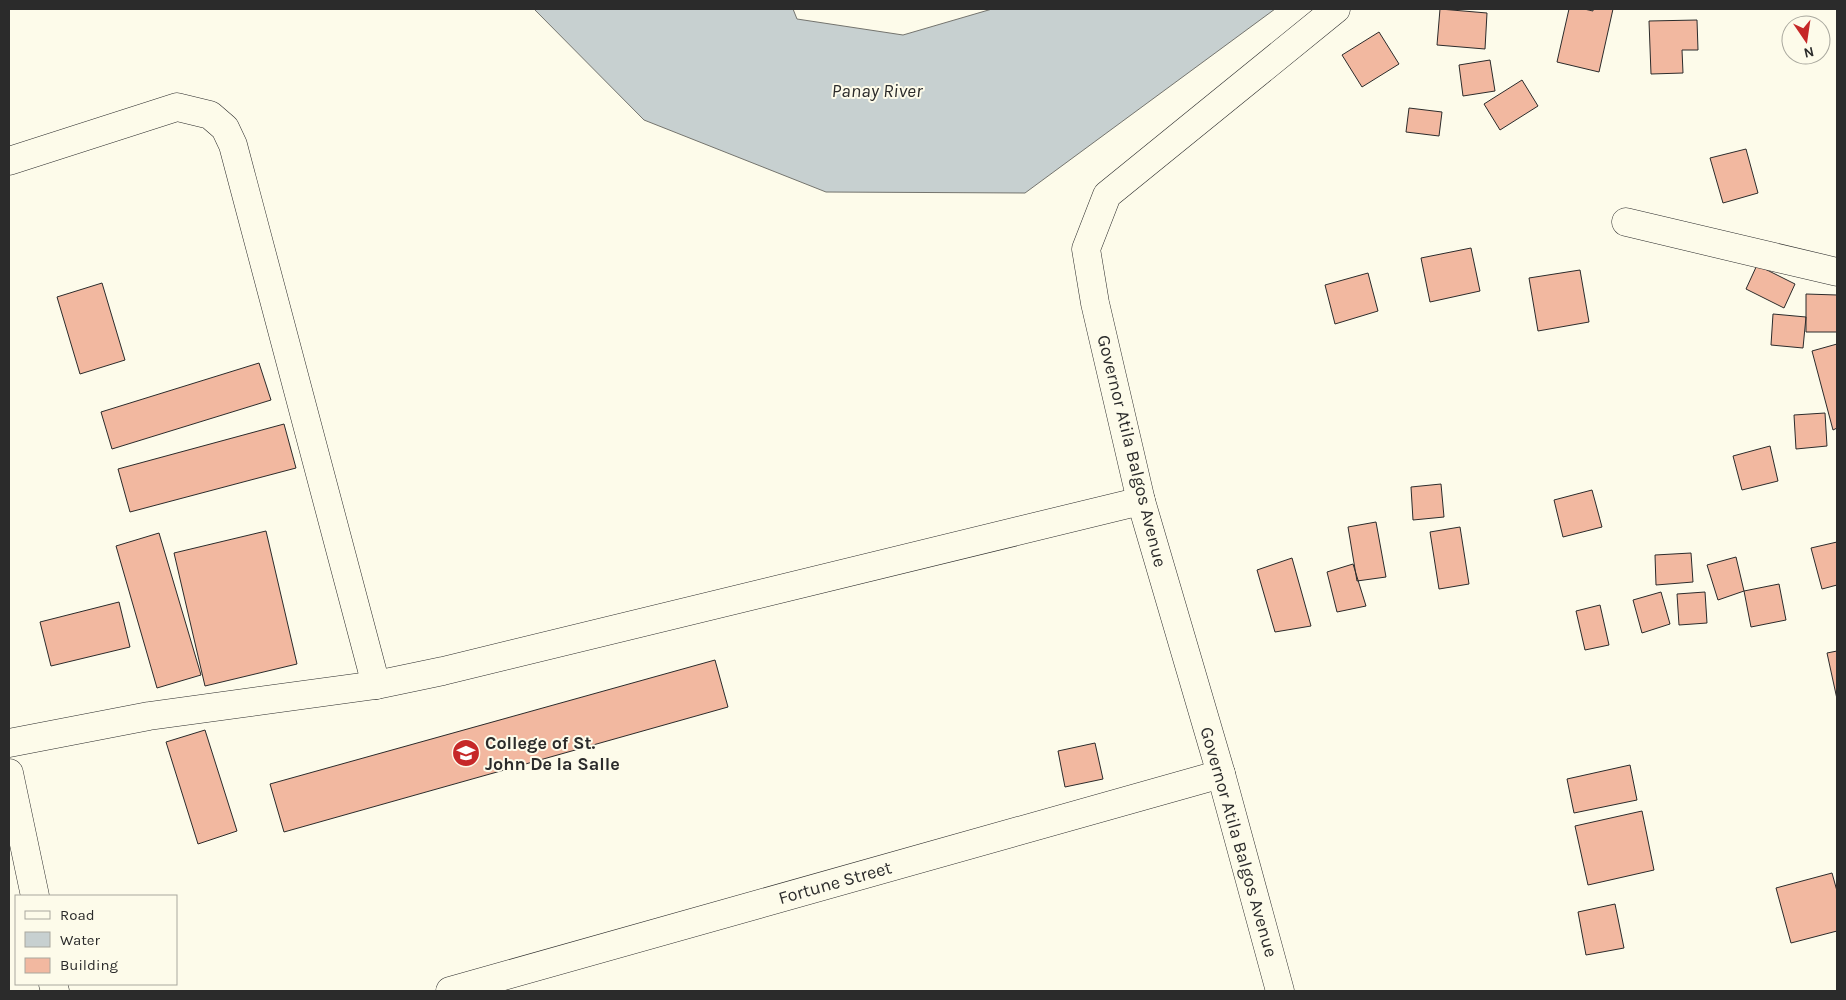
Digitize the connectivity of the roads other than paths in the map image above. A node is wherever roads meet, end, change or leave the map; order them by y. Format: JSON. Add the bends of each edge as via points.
{"nodes":[{"id":1,"x":1336,"y":9,"type":"edge"},
{"id":2,"x":9,"y":161,"type":"edge"},
{"id":3,"x":1626,"y":222,"type":"dead end"},
{"id":4,"x":1837,"y":272,"type":"edge"},
{"id":5,"x":1141,"y":501,"type":"junction"},
{"id":6,"x":376,"y":685,"type":"junction"},
{"id":7,"x":9,"y":743,"type":"edge"},
{"id":8,"x":9,"y":773,"type":"edge"},
{"id":9,"x":1221,"y":774,"type":"junction"},
{"id":10,"x":35,"y":895,"type":"edge"},
{"id":11,"x":450,"y":991,"type":"edge"},
{"id":12,"x":1280,"y":991,"type":"edge"}],
"edges":[{"from":1,"to":5,"type":"street","name":"Governor Atila Balgos Avenue","via":[[1107,195],[1086,249],[1095,303]]},
{"from":2,"to":6,"type":"street","via":[[178,108],[210,115],[225,128],[233,145]]},
{"from":3,"to":4,"type":"street"},
{"from":5,"to":6,"type":"street"},
{"from":5,"to":9,"type":"street","name":"Governor Atila Balgos Avenue"},
{"from":6,"to":7,"type":"street","via":[[149,716]]},
{"from":8,"to":10,"type":"street"},
{"from":9,"to":11,"type":"street","name":"Fortune Street"},
{"from":9,"to":12,"type":"street","name":"Governor Atila Balgos Avenue"}]}
